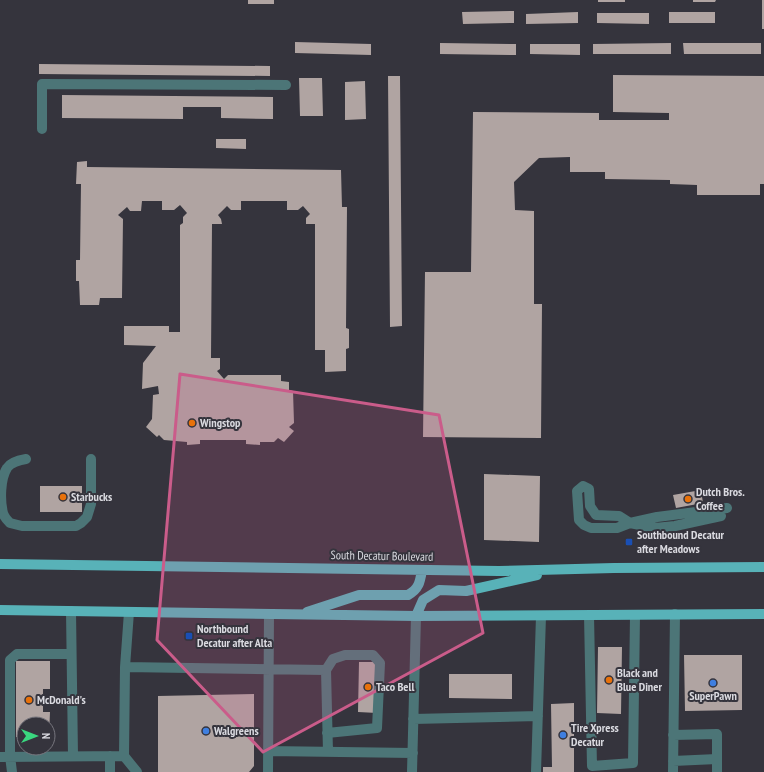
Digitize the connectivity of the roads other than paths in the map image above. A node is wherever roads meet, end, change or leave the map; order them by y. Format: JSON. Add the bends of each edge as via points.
{"nodes":[{"id":1,"x":286,"y":85,"type":"dead end"},
{"id":2,"x":42,"y":129,"type":"dead end"},
{"id":3,"x":26,"y":459,"type":"dead end"},
{"id":4,"x":91,"y":459,"type":"dead end"},
{"id":5,"x":724,"y":512,"type":"dead end"},
{"id":6,"x":630,"y":523,"type":"junction"},
{"id":7,"x":0,"y":564,"type":"edge"},
{"id":8,"x":764,"y":567,"type":"edge"},
{"id":9,"x":422,"y":570,"type":"junction"},
{"id":10,"x":559,"y":570,"type":"junction"},
{"id":11,"x":0,"y":610,"type":"edge"},
{"id":12,"x":71,"y":611,"type":"junction"},
{"id":13,"x":129,"y":612,"type":"junction"},
{"id":14,"x":268,"y":614,"type":"junction"},
{"id":15,"x":675,"y":614,"type":"junction"},
{"id":16,"x":764,"y":614,"type":"edge"},
{"id":17,"x":299,"y":615,"type":"junction"},
{"id":18,"x":589,"y":615,"type":"junction"},
{"id":19,"x":636,"y":615,"type":"junction"},
{"id":20,"x":416,"y":616,"type":"junction"},
{"id":21,"x":541,"y":616,"type":"junction"},
{"id":22,"x":71,"y":654,"type":"junction"},
{"id":23,"x":125,"y":668,"type":"junction"},
{"id":24,"x":268,"y":669,"type":"junction"},
{"id":25,"x":326,"y":670,"type":"junction"},
{"id":26,"x":538,"y":716,"type":"junction"},
{"id":27,"x":414,"y":718,"type":"junction"},
{"id":28,"x":327,"y":733,"type":"junction"},
{"id":29,"x":673,"y":735,"type":"junction"},
{"id":30,"x":268,"y":751,"type":"junction"},
{"id":31,"x":328,"y":752,"type":"junction"},
{"id":32,"x":413,"y":753,"type":"junction"},
{"id":33,"x":5,"y":756,"type":"edge"},
{"id":34,"x":73,"y":756,"type":"junction"},
{"id":35,"x":110,"y":756,"type":"junction"},
{"id":36,"x":124,"y":756,"type":"junction"},
{"id":37,"x":717,"y":759,"type":"junction"},
{"id":38,"x":673,"y":760,"type":"junction"},
{"id":39,"x":614,"y":768,"type":"edge"},
{"id":40,"x":12,"y":772,"type":"edge"},
{"id":41,"x":110,"y":772,"type":"edge"},
{"id":42,"x":137,"y":772,"type":"edge"},
{"id":43,"x":268,"y":772,"type":"edge"},
{"id":44,"x":412,"y":772,"type":"edge"},
{"id":45,"x":536,"y":772,"type":"edge"},
{"id":46,"x":673,"y":772,"type":"edge"},
{"id":47,"x":717,"y":772,"type":"edge"}],
"edges":[{"from":1,"to":2,"type":"street","via":[[42,84]]},
{"from":3,"to":4,"type":"street","via":[[7,467],[2,493],[3,513],[10,523],[22,526],[76,526],[87,518],[91,504]]},
{"from":5,"to":6,"type":"street","via":[[656,517]]},
{"from":6,"to":6,"type":"street","via":[[619,516],[596,515],[590,506],[589,489],[583,481],[577,491],[577,514],[584,525],[592,528],[617,528]]},
{"from":7,"to":9,"type":"main road","name":"South Decatur Boulevard"},
{"from":8,"to":10,"type":"main road","name":"South Decatur Boulevard"},
{"from":9,"to":10,"type":"main road","name":"South Decatur Boulevard"},
{"from":9,"to":17,"type":"main road","via":[[420,584],[408,595],[359,595]]},
{"from":10,"to":20,"type":"main road","via":[[466,591],[439,590],[423,600]]},
{"from":11,"to":12,"type":"main road"},
{"from":12,"to":13,"type":"main road"},
{"from":12,"to":22,"type":"street"},
{"from":13,"to":14,"type":"main road"},
{"from":13,"to":23,"type":"street"},
{"from":14,"to":17,"type":"main road"},
{"from":14,"to":24,"type":"street"},
{"from":15,"to":16,"type":"main road"},
{"from":15,"to":19,"type":"main road"},
{"from":15,"to":29,"type":"street"},
{"from":17,"to":20,"type":"main road"},
{"from":18,"to":19,"type":"main road"},
{"from":18,"to":21,"type":"main road"},
{"from":18,"to":39,"type":"street","via":[[592,766]]},
{"from":19,"to":39,"type":"street","via":[[633,763]]},
{"from":20,"to":21,"type":"main road"},
{"from":20,"to":27,"type":"street"},
{"from":21,"to":26,"type":"street"},
{"from":22,"to":33,"type":"street","via":[[17,654],[10,660]]},
{"from":22,"to":34,"type":"street"},
{"from":23,"to":24,"type":"street"},
{"from":23,"to":36,"type":"street"},
{"from":24,"to":25,"type":"street"},
{"from":24,"to":30,"type":"street"},
{"from":25,"to":28,"type":"street"},
{"from":25,"to":28,"type":"street","via":[[333,659],[345,655],[373,655],[380,663],[377,728]]},
{"from":26,"to":27,"type":"street"},
{"from":26,"to":45,"type":"street"},
{"from":27,"to":32,"type":"street"},
{"from":28,"to":31,"type":"street"},
{"from":29,"to":37,"type":"street","via":[[717,734]]},
{"from":29,"to":38,"type":"street"},
{"from":30,"to":31,"type":"street"},
{"from":30,"to":43,"type":"street"},
{"from":31,"to":32,"type":"street"},
{"from":32,"to":44,"type":"street"},
{"from":33,"to":34,"type":"street"},
{"from":33,"to":40,"type":"street"},
{"from":34,"to":35,"type":"street"},
{"from":35,"to":36,"type":"street"},
{"from":35,"to":41,"type":"street"},
{"from":36,"to":42,"type":"street"},
{"from":37,"to":38,"type":"street"},
{"from":37,"to":47,"type":"street"},
{"from":38,"to":46,"type":"street"}]}
